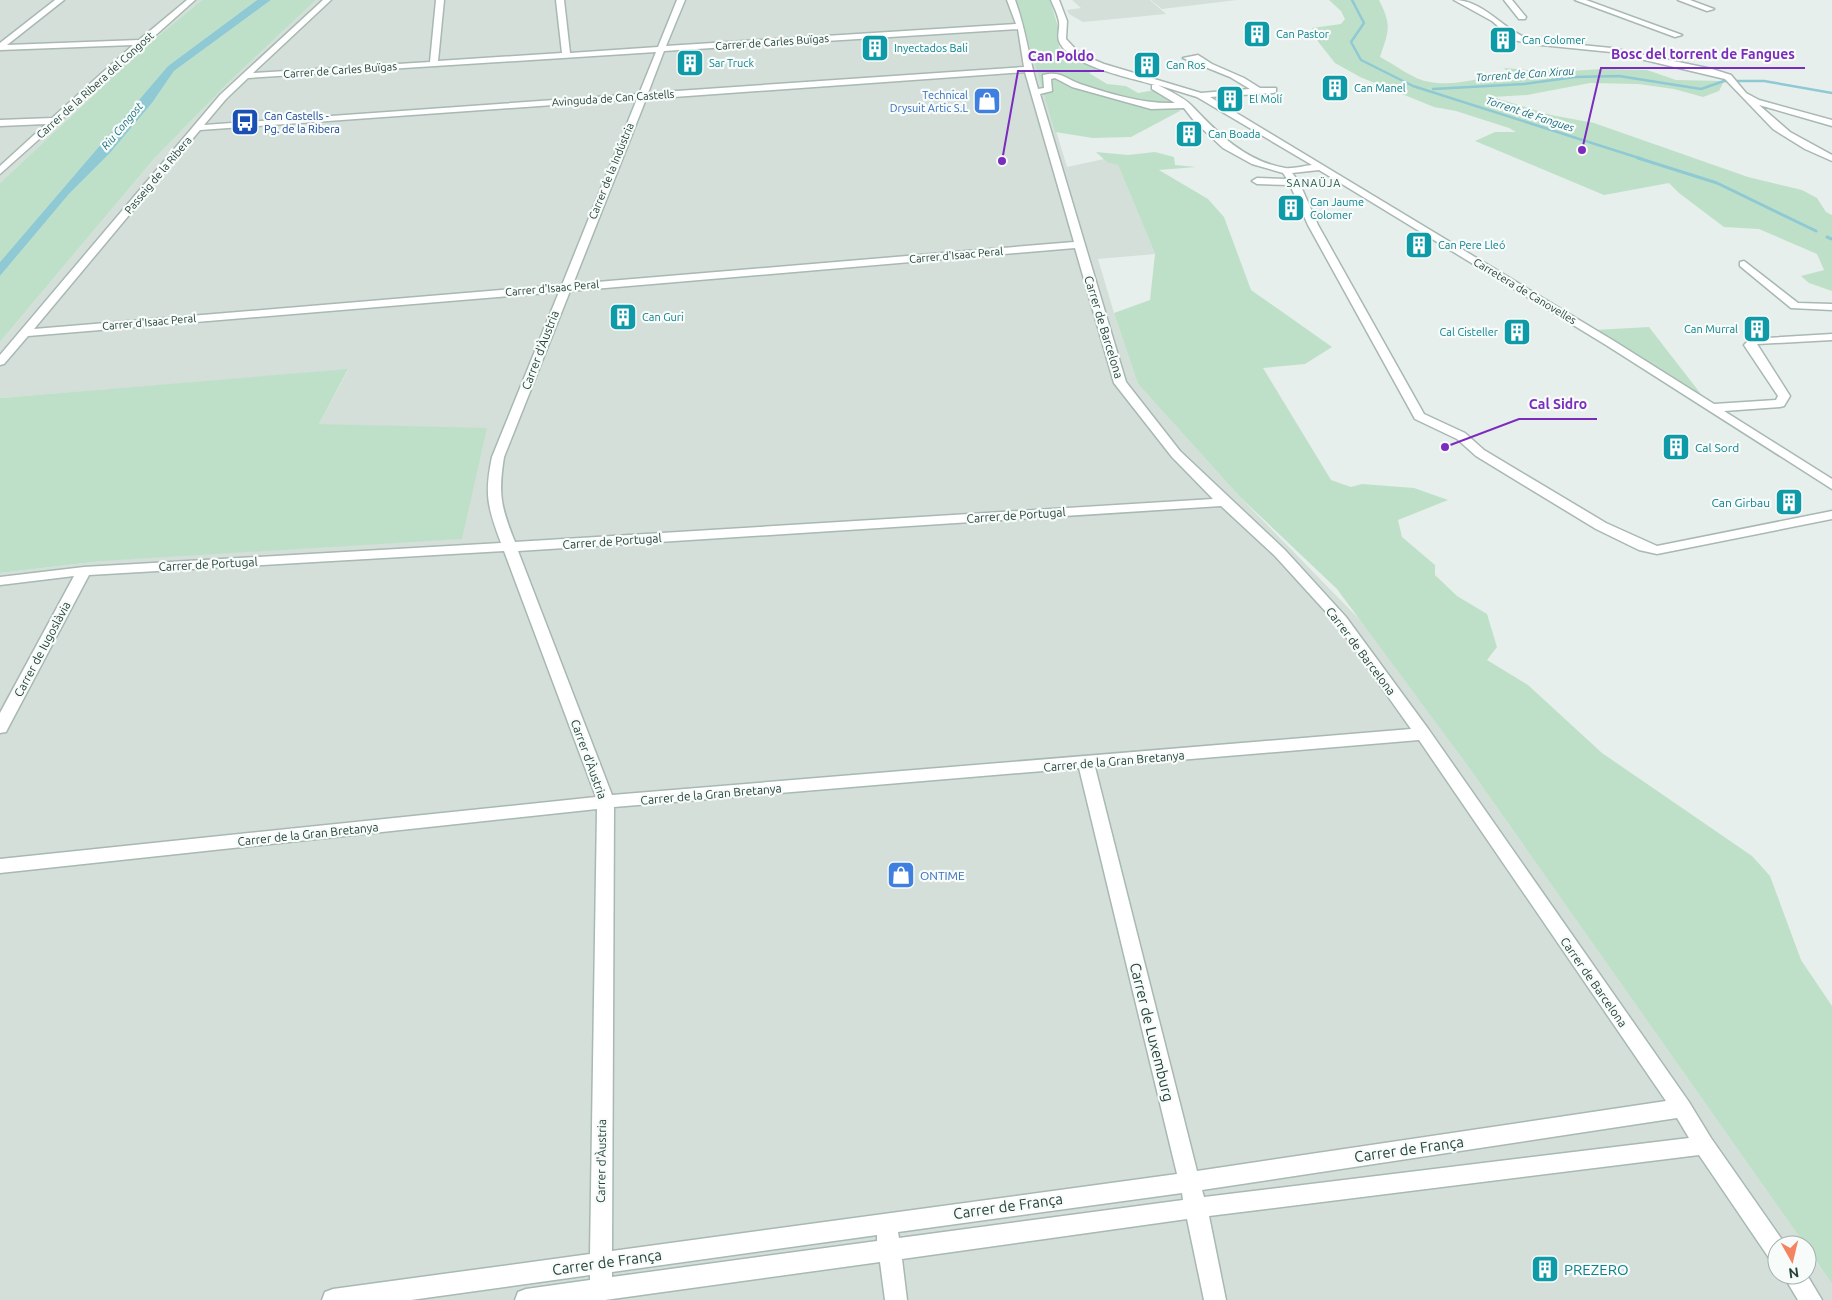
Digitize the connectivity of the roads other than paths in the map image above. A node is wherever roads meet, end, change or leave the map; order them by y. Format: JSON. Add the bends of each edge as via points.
{"nodes":[{"id":1,"x":60,"y":0,"type":"edge"},
{"id":2,"x":191,"y":0,"type":"edge"},
{"id":3,"x":327,"y":0,"type":"edge"},
{"id":4,"x":440,"y":0,"type":"edge"},
{"id":5,"x":560,"y":0,"type":"edge"},
{"id":6,"x":681,"y":0,"type":"edge"},
{"id":7,"x":1011,"y":0,"type":"edge"},
{"id":8,"x":1055,"y":0,"type":"edge"},
{"id":9,"x":1458,"y":0,"type":"edge"},
{"id":10,"x":1508,"y":0,"type":"edge"},
{"id":11,"x":1579,"y":0,"type":"edge"},
{"id":12,"x":1682,"y":0,"type":"edge"},
{"id":13,"x":1710,"y":9,"type":"dead end"},
{"id":14,"x":1522,"y":18,"type":"dead end"},
{"id":15,"x":1021,"y":26,"type":"junction"},
{"id":16,"x":1678,"y":35,"type":"dead end"},
{"id":17,"x":141,"y":42,"type":"junction"},
{"id":18,"x":0,"y":48,"type":"edge"},
{"id":19,"x":661,"y":49,"type":"junction"},
{"id":20,"x":566,"y":55,"type":"junction"},
{"id":21,"x":434,"y":64,"type":"junction"},
{"id":22,"x":1209,"y":65,"type":"dead end"},
{"id":23,"x":1028,"y":69,"type":"junction"},
{"id":24,"x":1128,"y":73,"type":"junction"},
{"id":25,"x":246,"y":76,"type":"junction"},
{"id":26,"x":1140,"y":76,"type":"junction"},
{"id":27,"x":1273,"y":90,"type":"dead end"},
{"id":28,"x":1258,"y":91,"type":"junction"},
{"id":29,"x":1035,"y":93,"type":"junction"},
{"id":30,"x":1214,"y":94,"type":"junction"},
{"id":31,"x":1200,"y":95,"type":"junction"},
{"id":32,"x":642,"y":96,"type":"junction"},
{"id":33,"x":1748,"y":98,"type":"junction"},
{"id":34,"x":1184,"y":105,"type":"junction"},
{"id":35,"x":56,"y":120,"type":"junction"},
{"id":36,"x":0,"y":123,"type":"edge"},
{"id":37,"x":1832,"y":123,"type":"edge"},
{"id":38,"x":197,"y":128,"type":"junction"},
{"id":39,"x":1832,"y":158,"type":"edge"},
{"id":40,"x":1320,"y":167,"type":"junction"},
{"id":41,"x":1286,"y":171,"type":"junction"},
{"id":42,"x":0,"y":172,"type":"edge"},
{"id":43,"x":1257,"y":181,"type":"dead end"},
{"id":44,"x":1294,"y":182,"type":"junction"},
{"id":45,"x":1080,"y":245,"type":"junction"},
{"id":46,"x":1744,"y":264,"type":"dead end"},
{"id":47,"x":564,"y":287,"type":"junction"},
{"id":48,"x":1832,"y":307,"type":"edge"},
{"id":49,"x":25,"y":333,"type":"junction"},
{"id":50,"x":1832,"y":338,"type":"edge"},
{"id":51,"x":0,"y":362,"type":"edge"},
{"id":52,"x":1713,"y":408,"type":"junction"},
{"id":53,"x":1832,"y":485,"type":"edge"},
{"id":54,"x":1224,"y":502,"type":"junction"},
{"id":55,"x":1832,"y":515,"type":"edge"},
{"id":56,"x":509,"y":547,"type":"junction"},
{"id":57,"x":84,"y":571,"type":"junction"},
{"id":58,"x":0,"y":580,"type":"edge"},
{"id":59,"x":0,"y":728,"type":"edge"},
{"id":60,"x":1423,"y":734,"type":"junction"},
{"id":61,"x":1086,"y":764,"type":"junction"},
{"id":62,"x":606,"y":802,"type":"junction"},
{"id":63,"x":0,"y":866,"type":"edge"},
{"id":64,"x":1682,"y":1108,"type":"junction"},
{"id":65,"x":1704,"y":1145,"type":"junction"},
{"id":66,"x":1188,"y":1182,"type":"junction"},
{"id":67,"x":1196,"y":1208,"type":"junction"},
{"id":68,"x":886,"y":1223,"type":"junction"},
{"id":69,"x":1767,"y":1236,"type":"edge"},
{"id":70,"x":888,"y":1249,"type":"junction"},
{"id":71,"x":599,"y":1263,"type":"junction"},
{"id":72,"x":1801,"y":1285,"type":"edge"},
{"id":73,"x":600,"y":1289,"type":"junction"},
{"id":74,"x":333,"y":1300,"type":"edge"},
{"id":75,"x":526,"y":1300,"type":"edge"},
{"id":76,"x":896,"y":1300,"type":"edge"},
{"id":77,"x":1215,"y":1300,"type":"edge"},
{"id":78,"x":1811,"y":1300,"type":"edge"}],
"edges":[{"from":1,"to":18,"type":"street"},
{"from":2,"to":17,"type":"street","name":"Carrer de la Ribera del Congost"},
{"from":3,"to":25,"type":"street","name":"Passeig de la Ribera"},
{"from":4,"to":21,"type":"street"},
{"from":5,"to":20,"type":"street"},
{"from":6,"to":19,"type":"street","name":"Carrer de la Indústria"},
{"from":7,"to":15,"type":"street","name":"Carrer de Barcelona"},
{"from":8,"to":24,"type":"street","name":"Carretera de Canovelles","via":[[1063,21],[1062,39],[1071,52],[1100,66]]},
{"from":9,"to":33,"type":"street","via":[[1495,19],[1517,38],[1610,50],[1686,65],[1728,78]]},
{"from":10,"to":14,"type":"street"},
{"from":11,"to":16,"type":"street"},
{"from":12,"to":13,"type":"street"},
{"from":15,"to":19,"type":"street","name":"Carrer de Carles Buïgas"},
{"from":15,"to":23,"type":"street","name":"Carrer de Barcelona"},
{"from":17,"to":18,"type":"street"},
{"from":17,"to":35,"type":"street","name":"Carrer de la Ribera del Congost"},
{"from":19,"to":20,"type":"street","name":"Carrer de Carles Buïgas"},
{"from":19,"to":32,"type":"street","name":"Carrer de la Indústria"},
{"from":20,"to":21,"type":"street","name":"Carrer de Carles Buïgas"},
{"from":21,"to":25,"type":"street","name":"Carrer de Carles Buïgas"},
{"from":22,"to":28,"type":"street","via":[[1242,78]]},
{"from":23,"to":29,"type":"street","name":"Carrer de Barcelona"},
{"from":23,"to":32,"type":"street","name":"Avinguda de Can Castells"},
{"from":24,"to":26,"type":"street","name":"Carretera de Canovelles"},
{"from":24,"to":30,"type":"street","via":[[1140,72]]},
{"from":25,"to":38,"type":"street","name":"Passeig de la Ribera"},
{"from":26,"to":31,"type":"street","name":"Carretera de Canovelles"},
{"from":26,"to":34,"type":"street"},
{"from":27,"to":28,"type":"street"},
{"from":28,"to":30,"type":"street"},
{"from":29,"to":34,"type":"street","via":[[1049,89],[1046,77],[1056,75],[1075,86],[1151,106]]},
{"from":29,"to":45,"type":"street","name":"Carrer de Barcelona"},
{"from":30,"to":31,"type":"street"},
{"from":31,"to":40,"type":"street","name":"Carretera de Canovelles"},
{"from":32,"to":38,"type":"street","name":"Avinguda de Can Castells"},
{"from":32,"to":47,"type":"street","name":"Carrer de la Indústria"},
{"from":33,"to":37,"type":"street"},
{"from":33,"to":39,"type":"street","via":[[1776,127]]},
{"from":34,"to":41,"type":"street","via":[[1226,146],[1255,162]]},
{"from":35,"to":36,"type":"street"},
{"from":35,"to":42,"type":"street","name":"Carrer de la Ribera del Congost"},
{"from":38,"to":49,"type":"street","name":"Passeig de la Ribera"},
{"from":40,"to":41,"type":"street"},
{"from":40,"to":52,"type":"street","name":"Carretera de Canovelles"},
{"from":41,"to":44,"type":"street"},
{"from":43,"to":44,"type":"street"},
{"from":44,"to":55,"type":"street","via":[[1313,225],[1419,416],[1461,436],[1488,458],[1644,548],[1657,550]]},
{"from":45,"to":47,"type":"street","name":"Carrer d'Isaac Peral"},
{"from":45,"to":54,"type":"street","name":"Carrer de Barcelona","via":[[1120,383],[1176,454]]},
{"from":46,"to":48,"type":"street","via":[[1795,306]]},
{"from":47,"to":49,"type":"street","name":"Carrer d'Isaac Peral"},
{"from":47,"to":56,"type":"street","name":"Carrer d'Àustria","via":[[498,457],[493,484],[495,508]]},
{"from":49,"to":51,"type":"street","name":"Passeig de la Ribera"},
{"from":50,"to":52,"type":"street","via":[[1754,341],[1750,345],[1784,396],[1780,403]]},
{"from":52,"to":53,"type":"street","name":"Carretera de Canovelles"},
{"from":54,"to":56,"type":"street","name":"Carrer de Portugal"},
{"from":54,"to":60,"type":"street","name":"Carrer de Barcelona","via":[[1280,553],[1341,620]]},
{"from":56,"to":57,"type":"street","name":"Carrer de Portugal"},
{"from":56,"to":62,"type":"street","name":"Carrer d'Àustria"},
{"from":57,"to":58,"type":"street","name":"Carrer de Portugal"},
{"from":57,"to":59,"type":"street","name":"Carrer de Iugoslàvia"},
{"from":60,"to":61,"type":"street","name":"Carrer de la Gran Bretanya"},
{"from":60,"to":64,"type":"street","name":"Carrer de Barcelona"},
{"from":61,"to":62,"type":"street","name":"Carrer de la Gran Bretanya"},
{"from":61,"to":66,"type":"street","name":"Carrer de Luxemburg"},
{"from":62,"to":63,"type":"street","name":"Carrer de la Gran Bretanya"},
{"from":62,"to":71,"type":"street","name":"Carrer d'Àustria"},
{"from":64,"to":65,"type":"street","name":"Carrer de Barcelona"},
{"from":64,"to":66,"type":"street","name":"Carrer de França"},
{"from":65,"to":67,"type":"street","name":"Carrer de França"},
{"from":65,"to":69,"type":"street","name":"Carrer de Barcelona"},
{"from":66,"to":67,"type":"street","name":"Carrer de Luxemburg"},
{"from":66,"to":68,"type":"street","name":"Carrer de França"},
{"from":67,"to":70,"type":"street","name":"Carrer de França"},
{"from":67,"to":77,"type":"street","name":"Carrer de Luxemburg"},
{"from":68,"to":70,"type":"street"},
{"from":68,"to":71,"type":"street","name":"Carrer de França"},
{"from":70,"to":73,"type":"street","name":"Carrer de França"},
{"from":70,"to":76,"type":"street"},
{"from":71,"to":73,"type":"street","name":"Carrer d'Àustria"},
{"from":71,"to":74,"type":"street","name":"Carrer de França"},
{"from":72,"to":78,"type":"street"},
{"from":73,"to":75,"type":"street","name":"Carrer de França"}]}
